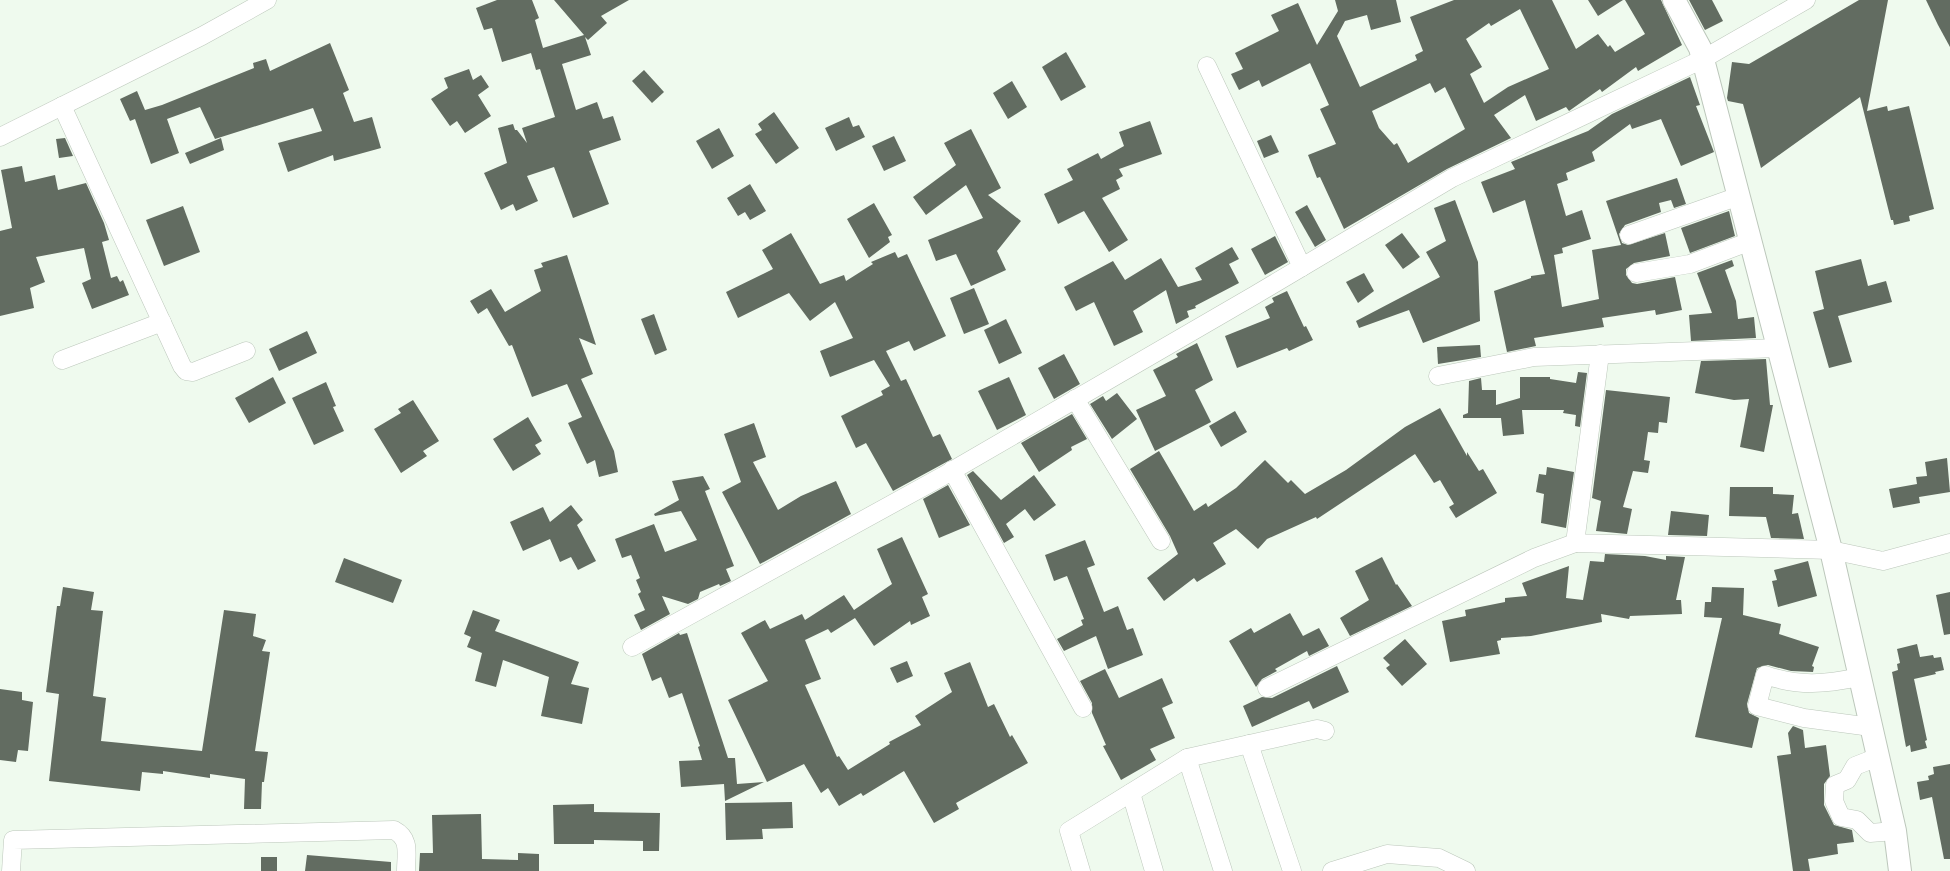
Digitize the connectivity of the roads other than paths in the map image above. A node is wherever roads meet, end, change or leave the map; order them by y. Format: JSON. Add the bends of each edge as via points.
{"nodes":[{"id":1,"x":267,"y":0,"type":"edge"},
{"id":2,"x":1674,"y":0,"type":"edge"},
{"id":3,"x":1806,"y":0,"type":"edge"},
{"id":4,"x":1703,"y":59,"type":"junction"},
{"id":5,"x":1207,"y":66,"type":"dead end"},
{"id":6,"x":62,"y":106,"type":"junction"},
{"id":7,"x":0,"y":137,"type":"edge"},
{"id":8,"x":1739,"y":196,"type":"junction"},
{"id":9,"x":1628,"y":235,"type":"dead end"},
{"id":10,"x":1751,"y":241,"type":"junction"},
{"id":11,"x":1302,"y":267,"type":"junction"},
{"id":12,"x":1636,"y":273,"type":"dead end"},
{"id":13,"x":162,"y":322,"type":"junction"},
{"id":14,"x":1778,"y":348,"type":"junction"},
{"id":15,"x":246,"y":351,"type":"dead end"},
{"id":16,"x":1600,"y":354,"type":"junction"},
{"id":17,"x":62,"y":360,"type":"dead end"},
{"id":18,"x":1438,"y":376,"type":"dead end"},
{"id":19,"x":1075,"y":399,"type":"junction"},
{"id":20,"x":952,"y":470,"type":"junction"},
{"id":21,"x":1161,"y":541,"type":"dead end"},
{"id":22,"x":1576,"y":543,"type":"junction"},
{"id":23,"x":1950,"y":543,"type":"edge"},
{"id":24,"x":1832,"y":550,"type":"junction"},
{"id":25,"x":632,"y":647,"type":"dead end"},
{"id":26,"x":1860,"y":678,"type":"junction"},
{"id":27,"x":1267,"y":688,"type":"dead end"},
{"id":28,"x":1083,"y":708,"type":"dead end"},
{"id":29,"x":1871,"y":727,"type":"junction"},
{"id":30,"x":1325,"y":731,"type":"dead end"},
{"id":31,"x":1249,"y":744,"type":"junction"},
{"id":32,"x":1878,"y":757,"type":"junction"},
{"id":33,"x":1187,"y":758,"type":"junction"},
{"id":34,"x":1131,"y":793,"type":"junction"},
{"id":35,"x":1895,"y":831,"type":"junction"},
{"id":36,"x":6,"y":840,"type":"edge"},
{"id":37,"x":11,"y":871,"type":"edge"},
{"id":38,"x":406,"y":871,"type":"edge"},
{"id":39,"x":1081,"y":871,"type":"edge"},
{"id":40,"x":1154,"y":871,"type":"edge"},
{"id":41,"x":1223,"y":871,"type":"edge"},
{"id":42,"x":1292,"y":871,"type":"edge"},
{"id":43,"x":1332,"y":871,"type":"edge"},
{"id":44,"x":1466,"y":871,"type":"edge"},
{"id":45,"x":1900,"y":871,"type":"edge"}],
"edges":[{"from":1,"to":6,"type":"street"},
{"from":2,"to":4,"type":"street"},
{"from":3,"to":4,"type":"street"},
{"from":4,"to":8,"type":"street"},
{"from":4,"to":11,"type":"street","via":[[1452,178]]},
{"from":5,"to":11,"type":"street"},
{"from":6,"to":7,"type":"street"},
{"from":6,"to":13,"type":"street"},
{"from":8,"to":9,"type":"street"},
{"from":8,"to":10,"type":"street"},
{"from":10,"to":12,"type":"street","via":[[1690,264]]},
{"from":10,"to":14,"type":"street"},
{"from":11,"to":19,"type":"street"},
{"from":13,"to":15,"type":"street","via":[[186,371],[193,372]]},
{"from":13,"to":17,"type":"street"},
{"from":14,"to":16,"type":"street"},
{"from":14,"to":24,"type":"street"},
{"from":16,"to":18,"type":"street","via":[[1534,357]]},
{"from":16,"to":22,"type":"street"},
{"from":19,"to":20,"type":"street"},
{"from":19,"to":21,"type":"street"},
{"from":20,"to":25,"type":"street"},
{"from":20,"to":28,"type":"street"},
{"from":22,"to":24,"type":"street"},
{"from":22,"to":27,"type":"street","via":[[1534,558]]},
{"from":23,"to":24,"type":"street","via":[[1883,561]]},
{"from":24,"to":26,"type":"street"},
{"from":26,"to":29,"type":"street"},
{"from":26,"to":29,"type":"street","via":[[1822,685],[1785,682],[1765,675],[1757,706],[1804,718]]},
{"from":29,"to":32,"type":"street"},
{"from":30,"to":31,"type":"street","via":[[1317,729]]},
{"from":31,"to":33,"type":"street"},
{"from":31,"to":42,"type":"street"},
{"from":32,"to":35,"type":"street"},
{"from":32,"to":35,"type":"street","via":[[1855,766],[1846,780],[1835,785],[1834,801],[1841,818],[1857,820],[1870,833]]},
{"from":33,"to":34,"type":"street"},
{"from":33,"to":41,"type":"street"},
{"from":34,"to":39,"type":"street","via":[[1069,831]]},
{"from":34,"to":40,"type":"street"},
{"from":35,"to":45,"type":"street"},
{"from":36,"to":37,"type":"street"},
{"from":36,"to":38,"type":"street","via":[[394,830],[402,834],[406,842]]},
{"from":43,"to":44,"type":"street","via":[[1387,854],[1438,858]]}]}
